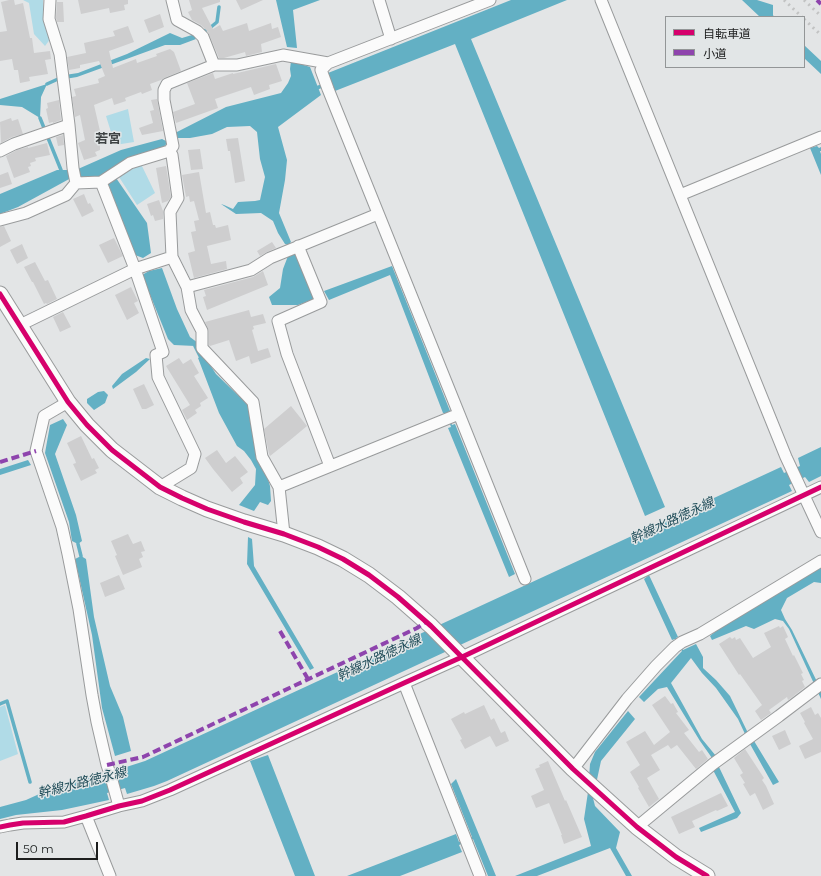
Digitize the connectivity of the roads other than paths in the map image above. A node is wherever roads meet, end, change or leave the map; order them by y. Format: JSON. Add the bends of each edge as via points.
{"nodes":[{"id":1,"x":50,"y":0,"type":"edge"},
{"id":2,"x":172,"y":0,"type":"edge"},
{"id":3,"x":379,"y":0,"type":"edge"},
{"id":4,"x":490,"y":0,"type":"edge"},
{"id":5,"x":601,"y":0,"type":"edge"},
{"id":6,"x":391,"y":39,"type":"junction"},
{"id":7,"x":328,"y":63,"type":"junction"},
{"id":8,"x":214,"y":65,"type":"junction"},
{"id":9,"x":69,"y":125,"type":"junction"},
{"id":10,"x":821,"y":137,"type":"edge"},
{"id":11,"x":171,"y":149,"type":"junction"},
{"id":12,"x":0,"y":151,"type":"edge"},
{"id":13,"x":103,"y":180,"type":"junction"},
{"id":14,"x":76,"y":183,"type":"junction"},
{"id":15,"x":680,"y":195,"type":"junction"},
{"id":16,"x":378,"y":214,"type":"junction"},
{"id":17,"x":0,"y":220,"type":"edge"},
{"id":18,"x":293,"y":249,"type":"junction"},
{"id":19,"x":172,"y":257,"type":"junction"},
{"id":20,"x":135,"y":269,"type":"junction"},
{"id":21,"x":187,"y":288,"type":"junction"},
{"id":22,"x":0,"y":294,"type":"edge"},
{"id":23,"x":20,"y":325,"type":"junction"},
{"id":24,"x":68,"y":402,"type":"junction"},
{"id":25,"x":457,"y":414,"type":"junction"},
{"id":26,"x":330,"y":466,"type":"junction"},
{"id":27,"x":160,"y":486,"type":"junction"},
{"id":28,"x":279,"y":487,"type":"junction"},
{"id":29,"x":821,"y":487,"type":"edge"},
{"id":30,"x":804,"y":495,"type":"junction"},
{"id":31,"x":821,"y":532,"type":"edge"},
{"id":32,"x":284,"y":534,"type":"junction"},
{"id":33,"x":821,"y":561,"type":"edge"},
{"id":34,"x":525,"y":579,"type":"dead end"},
{"id":35,"x":459,"y":655,"type":"junction"},
{"id":36,"x":404,"y":683,"type":"junction"},
{"id":37,"x":817,"y":688,"type":"edge"},
{"id":38,"x":573,"y":769,"type":"junction"},
{"id":39,"x":119,"y":806,"type":"junction"},
{"id":40,"x":86,"y":816,"type":"junction"},
{"id":41,"x":0,"y":827,"type":"edge"},
{"id":42,"x":637,"y":827,"type":"junction"},
{"id":43,"x":110,"y":876,"type":"edge"},
{"id":44,"x":480,"y":876,"type":"edge"},
{"id":45,"x":707,"y":876,"type":"edge"}],
"edges":[{"from":1,"to":9,"type":"street","via":[[49,19],[60,54]]},
{"from":2,"to":8,"type":"street","via":[[177,20],[200,34]]},
{"from":3,"to":6,"type":"street"},
{"from":4,"to":6,"type":"street"},
{"from":5,"to":15,"type":"street"},
{"from":6,"to":7,"type":"street"},
{"from":7,"to":8,"type":"street","via":[[283,55],[236,65]]},
{"from":7,"to":16,"type":"street","via":[[321,70]]},
{"from":8,"to":11,"type":"street","via":[[168,84],[164,90]]},
{"from":9,"to":12,"type":"street"},
{"from":9,"to":14,"type":"street"},
{"from":10,"to":15,"type":"street"},
{"from":11,"to":13,"type":"street","via":[[130,163]]},
{"from":11,"to":19,"type":"street","via":[[178,198],[170,212]]},
{"from":13,"to":14,"type":"street"},
{"from":13,"to":20,"type":"street"},
{"from":14,"to":17,"type":"street","via":[[66,195],[26,213]]},
{"from":15,"to":30,"type":"street"},
{"from":16,"to":18,"type":"street"},
{"from":16,"to":25,"type":"street"},
{"from":18,"to":21,"type":"street","via":[[270,258],[251,270]]},
{"from":18,"to":26,"type":"street","via":[[321,302],[278,321],[287,354]]},
{"from":19,"to":20,"type":"street"},
{"from":19,"to":21,"type":"street"},
{"from":20,"to":23,"type":"street"},
{"from":20,"to":27,"type":"street","via":[[163,352],[156,355],[158,377],[195,454],[191,468]]},
{"from":21,"to":28,"type":"street","via":[[191,310],[202,331],[202,348],[253,402],[262,457]]},
{"from":22,"to":23,"type":"street"},
{"from":23,"to":24,"type":"street"},
{"from":24,"to":27,"type":"street","via":[[112,450]]},
{"from":24,"to":39,"type":"street","via":[[44,416],[36,451],[62,527],[79,609],[97,722]]},
{"from":25,"to":26,"type":"street"},
{"from":25,"to":34,"type":"street"},
{"from":26,"to":28,"type":"street"},
{"from":27,"to":32,"type":"street","via":[[207,509]]},
{"from":28,"to":32,"type":"street"},
{"from":29,"to":30,"type":"street"},
{"from":30,"to":31,"type":"street"},
{"from":30,"to":35,"type":"street"},
{"from":32,"to":35,"type":"street","via":[[318,547],[369,575],[431,626]]},
{"from":33,"to":38,"type":"street","via":[[678,645],[627,699]]},
{"from":35,"to":36,"type":"street"},
{"from":35,"to":38,"type":"street"},
{"from":36,"to":39,"type":"street","via":[[170,790],[142,801]]},
{"from":36,"to":44,"type":"street"},
{"from":37,"to":42,"type":"street","via":[[713,764]]},
{"from":38,"to":42,"type":"street"},
{"from":39,"to":40,"type":"street"},
{"from":40,"to":41,"type":"street","via":[[64,822],[10,824]]},
{"from":40,"to":43,"type":"street"},
{"from":42,"to":45,"type":"street","via":[[676,857]]}]}
